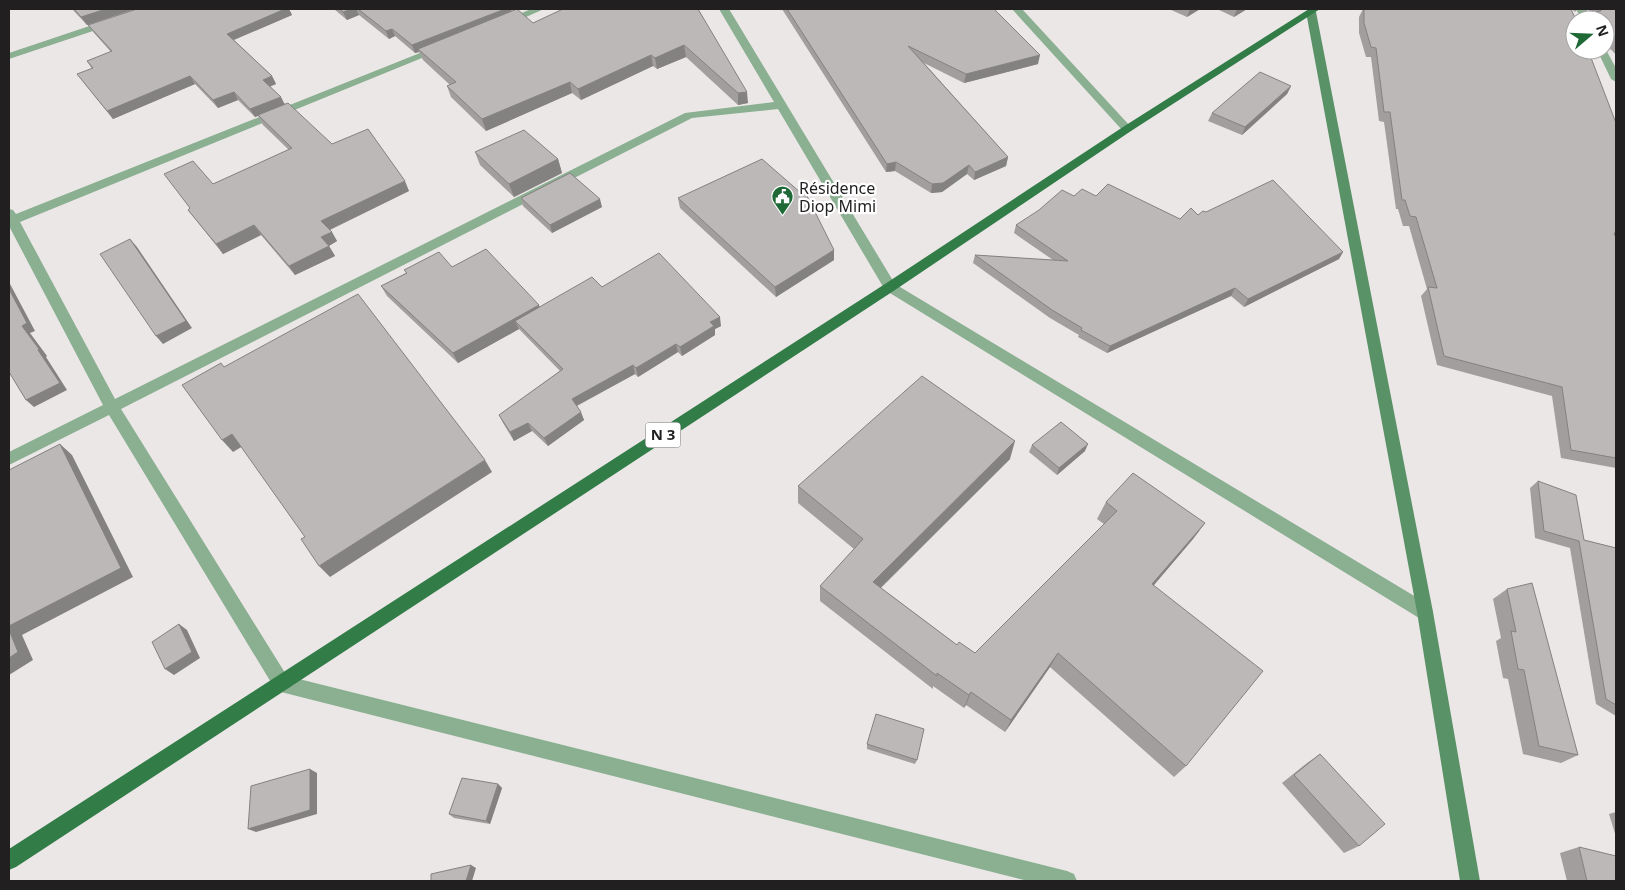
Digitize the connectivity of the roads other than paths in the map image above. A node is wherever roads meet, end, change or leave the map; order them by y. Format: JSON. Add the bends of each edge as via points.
{"nodes":[{"id":1,"x":149,"y":9,"type":"edge"},
{"id":2,"x":539,"y":9,"type":"edge"},
{"id":3,"x":724,"y":9,"type":"edge"},
{"id":4,"x":1017,"y":9,"type":"edge"},
{"id":5,"x":1313,"y":10,"type":"edge"},
{"id":6,"x":492,"y":27,"type":"edge"},
{"id":7,"x":446,"y":46,"type":"edge"},
{"id":8,"x":9,"y":56,"type":"edge"},
{"id":9,"x":1607,"y":60,"type":"edge"},
{"id":10,"x":1616,"y":79,"type":"edge"},
{"id":11,"x":781,"y":105,"type":"junction"},
{"id":12,"x":1127,"y":129,"type":"junction"},
{"id":13,"x":10,"y":219,"type":"edge"},
{"id":14,"x":890,"y":287,"type":"junction"},
{"id":15,"x":111,"y":406,"type":"junction"},
{"id":16,"x":9,"y":459,"type":"edge"},
{"id":17,"x":1425,"y":612,"type":"junction"},
{"id":18,"x":281,"y":683,"type":"junction"},
{"id":19,"x":9,"y":860,"type":"edge"},
{"id":20,"x":1067,"y":881,"type":"edge"},
{"id":21,"x":1470,"y":881,"type":"edge"}],
"edges":[{"from":1,"to":8,"type":"street"},
{"from":2,"to":6,"type":"street"},
{"from":3,"to":11,"type":"street"},
{"from":4,"to":12,"type":"street"},
{"from":5,"to":12,"type":"main road","number":"N 3"},
{"from":5,"to":17,"type":"street"},
{"from":7,"to":13,"type":"street"},
{"from":9,"to":10,"type":"street"},
{"from":11,"to":14,"type":"street"},
{"from":11,"to":15,"type":"street","via":[[689,115]]},
{"from":12,"to":14,"type":"main road","number":"N 3"},
{"from":13,"to":15,"type":"street"},
{"from":14,"to":17,"type":"street"},
{"from":14,"to":18,"type":"main road","number":"N 3"},
{"from":15,"to":16,"type":"street"},
{"from":15,"to":18,"type":"street"},
{"from":17,"to":21,"type":"street"},
{"from":18,"to":19,"type":"main road","number":"N 3"},
{"from":18,"to":20,"type":"street"}]}
